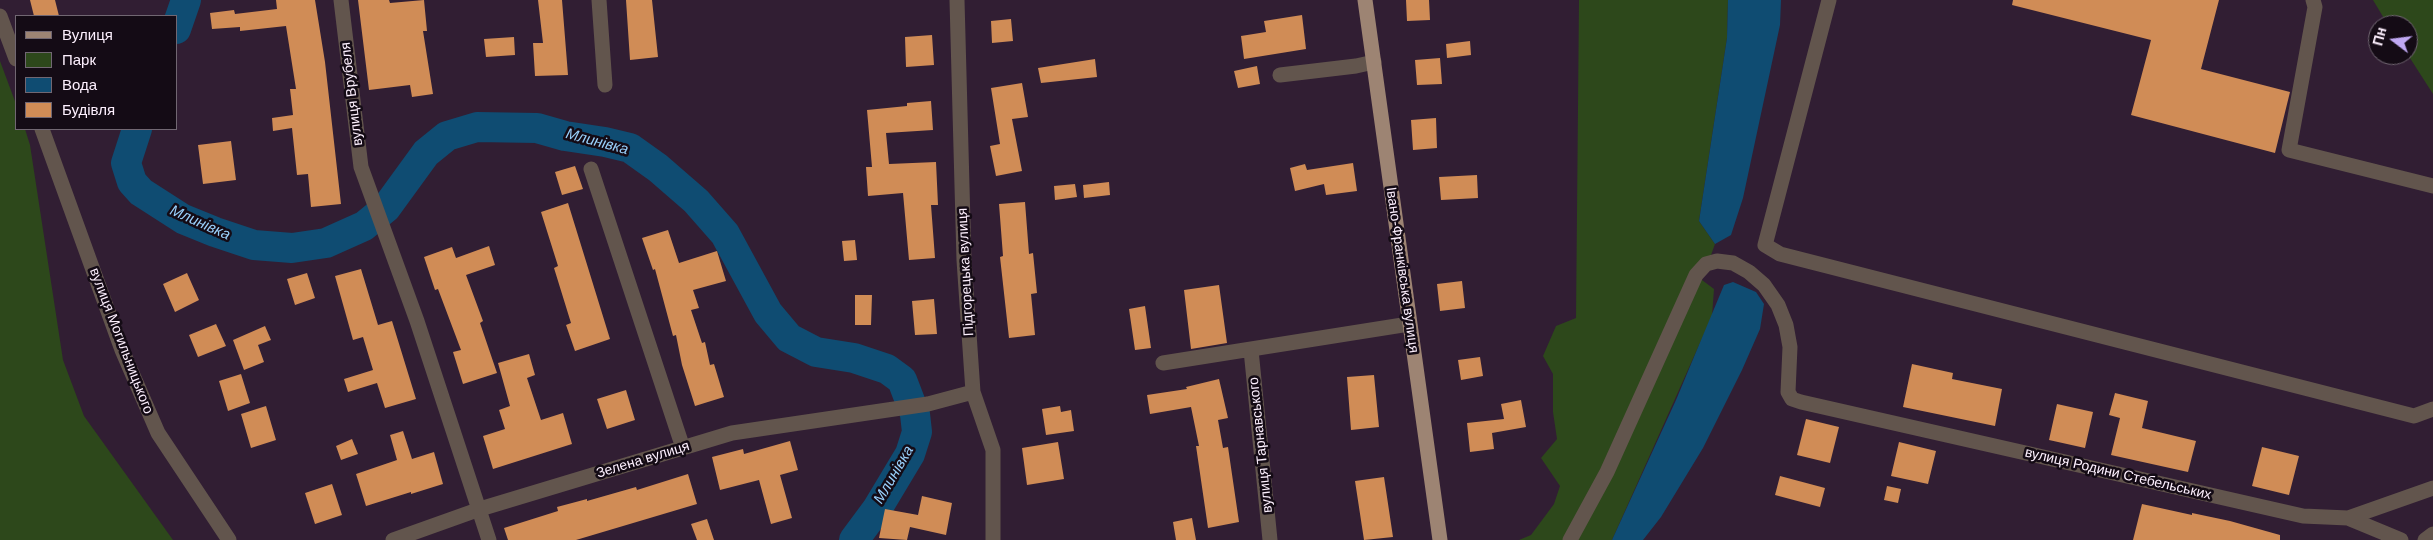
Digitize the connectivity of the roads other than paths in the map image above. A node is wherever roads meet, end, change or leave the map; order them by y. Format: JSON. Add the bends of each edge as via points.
{"nodes":[{"id":1,"x":341,"y":0,"type":"edge"},
{"id":2,"x":599,"y":0,"type":"edge"},
{"id":3,"x":957,"y":0,"type":"edge"},
{"id":4,"x":1365,"y":0,"type":"edge"},
{"id":5,"x":1829,"y":0,"type":"edge"},
{"id":6,"x":2314,"y":0,"type":"edge"},
{"id":7,"x":0,"y":16,"type":"edge"},
{"id":8,"x":15,"y":56,"type":"edge"},
{"id":9,"x":1374,"y":62,"type":"junction"},
{"id":10,"x":1280,"y":75,"type":"dead end"},
{"id":11,"x":604,"y":85,"type":"dead end"},
{"id":12,"x":42,"y":130,"type":"edge"},
{"id":13,"x":591,"y":169,"type":"dead end"},
{"id":14,"x":2433,"y":186,"type":"edge"},
{"id":15,"x":1409,"y":324,"type":"junction"},
{"id":16,"x":1251,"y":350,"type":"junction"},
{"id":17,"x":1163,"y":363,"type":"dead end"},
{"id":18,"x":973,"y":392,"type":"junction"},
{"id":19,"x":2433,"y":409,"type":"edge"},
{"id":20,"x":683,"y":448,"type":"junction"},
{"id":21,"x":2433,"y":488,"type":"edge"},
{"id":22,"x":480,"y":509,"type":"junction"},
{"id":23,"x":2348,"y":518,"type":"junction"},
{"id":24,"x":2433,"y":534,"type":"edge"},
{"id":25,"x":228,"y":540,"type":"edge"},
{"id":26,"x":393,"y":540,"type":"edge"},
{"id":27,"x":489,"y":540,"type":"edge"},
{"id":28,"x":992,"y":540,"type":"edge"},
{"id":29,"x":1270,"y":540,"type":"edge"},
{"id":30,"x":1440,"y":540,"type":"edge"},
{"id":31,"x":1570,"y":540,"type":"edge"},
{"id":32,"x":2401,"y":540,"type":"edge"},
{"id":33,"x":2425,"y":540,"type":"edge"}],
"edges":[{"from":1,"to":22,"type":"street","name":"вулиця Врубеля","via":[[361,167],[418,321]]},
{"from":2,"to":11,"type":"street"},
{"from":3,"to":18,"type":"street","name":"Підгорецька вулиця","via":[[964,260]]},
{"from":4,"to":9,"type":"main road","name":"Івано-Франківська вулиця"},
{"from":5,"to":19,"type":"street","via":[[1766,245],[1780,254],[2414,416]]},
{"from":6,"to":14,"type":"street","via":[[2316,7],[2289,150]]},
{"from":7,"to":8,"type":"street"},
{"from":9,"to":10,"type":"street"},
{"from":9,"to":15,"type":"main road","name":"Івано-Франківська вулиця"},
{"from":12,"to":25,"type":"street","name":"вулиця Могильницького","via":[[122,350],[158,433]]},
{"from":13,"to":20,"type":"street"},
{"from":15,"to":16,"type":"street"},
{"from":15,"to":30,"type":"main road","name":"Івано-Франківська вулиця"},
{"from":16,"to":17,"type":"street"},
{"from":16,"to":29,"type":"street","name":"вулиця Тарнавського"},
{"from":18,"to":20,"type":"street","name":"Зелена вулиця","via":[[928,404],[732,434]]},
{"from":18,"to":28,"type":"street","name":"Підгорецька вулиця","via":[[993,450]]},
{"from":20,"to":22,"type":"street","name":"Зелена вулиця"},
{"from":21,"to":23,"type":"street","name":"вулиця Родини Стебельських"},
{"from":22,"to":26,"type":"street","name":"Зелена вулиця"},
{"from":22,"to":27,"type":"street","name":"вулиця Врубеля"},
{"from":23,"to":31,"type":"street","name":"вулиця Родини Стебельських","via":[[2302,516],[1801,402],[1788,392],[1790,347],[1778,305],[1764,285],[1749,272],[1733,263],[1717,261],[1706,264],[1696,275],[1608,472]]},
{"from":23,"to":32,"type":"street"},
{"from":24,"to":33,"type":"street"}]}
